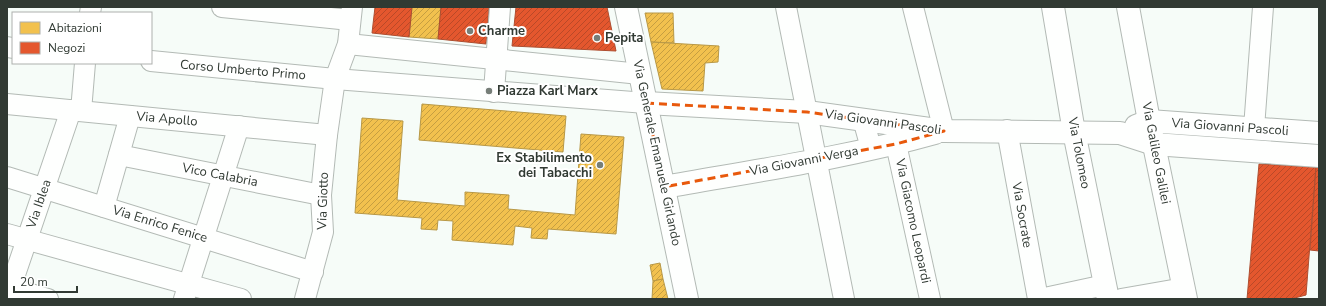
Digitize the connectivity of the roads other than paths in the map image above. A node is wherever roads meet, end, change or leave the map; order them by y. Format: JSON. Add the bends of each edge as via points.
{"nodes":[{"id":1,"x":223,"y":7,"type":"edge"},
{"id":2,"x":500,"y":7,"type":"edge"},
{"id":3,"x":626,"y":7,"type":"edge"},
{"id":4,"x":786,"y":7,"type":"edge"},
{"id":5,"x":913,"y":7,"type":"edge"},
{"id":6,"x":1053,"y":7,"type":"edge"},
{"id":7,"x":1128,"y":7,"type":"edge"},
{"id":8,"x":1262,"y":7,"type":"edge"},
{"id":9,"x":294,"y":11,"type":"edge"},
{"id":10,"x":351,"y":14,"type":"edge"},
{"id":11,"x":348,"y":44,"type":"junction"},
{"id":12,"x":497,"y":52,"type":"junction"},
{"id":13,"x":152,"y":61,"type":"edge"},
{"id":14,"x":85,"y":64,"type":"edge"},
{"id":15,"x":640,"y":74,"type":"junction"},
{"id":16,"x":335,"y":79,"type":"junction"},
{"id":17,"x":494,"y":92,"type":"junction"},
{"id":18,"x":646,"y":103,"type":"junction"},
{"id":19,"x":7,"y":104,"type":"edge"},
{"id":20,"x":76,"y":111,"type":"junction"},
{"id":21,"x":807,"y":112,"type":"junction"},
{"id":22,"x":130,"y":116,"type":"junction"},
{"id":23,"x":863,"y":119,"type":"junction"},
{"id":24,"x":1149,"y":121,"type":"junction"},
{"id":25,"x":239,"y":126,"type":"junction"},
{"id":26,"x":1254,"y":128,"type":"junction"},
{"id":27,"x":1007,"y":130,"type":"junction"},
{"id":28,"x":944,"y":131,"type":"junction"},
{"id":29,"x":1074,"y":132,"type":"junction"},
{"id":30,"x":1120,"y":133,"type":"junction"},
{"id":31,"x":1319,"y":133,"type":"edge"},
{"id":32,"x":328,"y":135,"type":"junction"},
{"id":33,"x":896,"y":144,"type":"junction"},
{"id":34,"x":1154,"y":144,"type":"junction"},
{"id":35,"x":871,"y":148,"type":"junction"},
{"id":36,"x":119,"y":155,"type":"junction"},
{"id":37,"x":1319,"y":156,"type":"edge"},
{"id":38,"x":817,"y":160,"type":"junction"},
{"id":39,"x":223,"y":176,"type":"junction"},
{"id":40,"x":7,"y":177,"type":"edge"},
{"id":41,"x":664,"y":187,"type":"junction"},
{"id":42,"x":44,"y":188,"type":"junction"},
{"id":43,"x":321,"y":195,"type":"junction"},
{"id":44,"x":104,"y":207,"type":"junction"},
{"id":45,"x":7,"y":234,"type":"edge"},
{"id":46,"x":204,"y":238,"type":"junction"},
{"id":47,"x":27,"y":240,"type":"junction"},
{"id":48,"x":313,"y":272,"type":"junction"},
{"id":49,"x":8,"y":291,"type":"edge"},
{"id":50,"x":186,"y":292,"type":"edge"},
{"id":51,"x":1106,"y":292,"type":"edge"},
{"id":52,"x":1185,"y":294,"type":"edge"},
{"id":53,"x":48,"y":299,"type":"edge"},
{"id":54,"x":241,"y":299,"type":"edge"},
{"id":55,"x":305,"y":299,"type":"edge"},
{"id":56,"x":687,"y":299,"type":"edge"},
{"id":57,"x":844,"y":299,"type":"edge"},
{"id":58,"x":930,"y":299,"type":"edge"},
{"id":59,"x":1039,"y":299,"type":"edge"},
{"id":60,"x":1121,"y":299,"type":"edge"}],
"edges":[{"from":1,"to":9,"type":"street"},
{"from":2,"to":12,"type":"street"},
{"from":3,"to":15,"type":"street","name":"Via Generale Emanuele Girlando"},
{"from":4,"to":21,"type":"street"},
{"from":5,"to":28,"type":"street"},
{"from":6,"to":29,"type":"street","name":"Via Tolomeo"},
{"from":7,"to":24,"type":"street","name":"Via Galileo Galilei"},
{"from":8,"to":26,"type":"street"},
{"from":9,"to":10,"type":"street"},
{"from":10,"to":11,"type":"street","name":"Via Giotto"},
{"from":11,"to":12,"type":"street"},
{"from":11,"to":16,"type":"street","name":"Via Giotto"},
{"from":12,"to":15,"type":"street"},
{"from":12,"to":17,"type":"street"},
{"from":13,"to":16,"type":"street","name":"Corso Umberto Primo"},
{"from":14,"to":20,"type":"street","name":"Via Iblea"},
{"from":15,"to":18,"type":"street","name":"Via Generale Emanuele Girlando"},
{"from":16,"to":17,"type":"street","name":"Corso Umberto Primo"},
{"from":16,"to":32,"type":"street","name":"Via Giotto"},
{"from":17,"to":18,"type":"street","name":"Corso Umberto Primo"},
{"from":18,"to":21,"type":"street","name":"Via Giovanni Pascoli"},
{"from":18,"to":41,"type":"street","name":"Via Generale Emanuele Girlando"},
{"from":19,"to":20,"type":"street","name":"Via Apollo"},
{"from":20,"to":22,"type":"street","name":"Via Apollo"},
{"from":20,"to":42,"type":"street","name":"Via Iblea"},
{"from":21,"to":23,"type":"street","name":"Via Giovanni Pascoli"},
{"from":21,"to":38,"type":"street"},
{"from":22,"to":25,"type":"street","name":"Via Apollo"},
{"from":22,"to":36,"type":"street"},
{"from":23,"to":28,"type":"street","name":"Via Giovanni Pascoli"},
{"from":23,"to":35,"type":"street"},
{"from":24,"to":26,"type":"street","name":"Via Giovanni Pascoli"},
{"from":24,"to":30,"type":"street","name":"Via Giovanni Pascoli"},
{"from":24,"to":34,"type":"street","name":"Via Galileo Galilei"},
{"from":25,"to":32,"type":"street","name":"Via Apollo"},
{"from":25,"to":39,"type":"street"},
{"from":26,"to":31,"type":"street","name":"Via Giovanni Pascoli"},
{"from":27,"to":28,"type":"street","name":"Via Giovanni Pascoli"},
{"from":27,"to":29,"type":"street","name":"Via Giovanni Pascoli"},
{"from":27,"to":59,"type":"street","name":"Via Socrate"},
{"from":28,"to":33,"type":"street","name":"Via Giovanni Verga"},
{"from":29,"to":30,"type":"street","name":"Via Giovanni Pascoli"},
{"from":29,"to":51,"type":"street","name":"Via Tolomeo"},
{"from":30,"to":34,"type":"street","name":"Via Giovanni Pascoli"},
{"from":32,"to":43,"type":"street","name":"Via Giotto"},
{"from":33,"to":35,"type":"street","name":"Via Giovanni Verga"},
{"from":33,"to":58,"type":"street","name":"Via Giacomo Leopardi"},
{"from":34,"to":37,"type":"street","name":"Via Giovanni Pascoli"},
{"from":34,"to":52,"type":"street","name":"Via Galileo Galilei"},
{"from":35,"to":38,"type":"street","name":"Via Giovanni Verga"},
{"from":36,"to":39,"type":"street","name":"Vico Calabria"},
{"from":36,"to":44,"type":"street"},
{"from":38,"to":41,"type":"street","name":"Via Giovanni Verga"},
{"from":38,"to":57,"type":"street"},
{"from":39,"to":43,"type":"street","name":"Vico Calabria"},
{"from":39,"to":46,"type":"street"},
{"from":40,"to":42,"type":"street","name":"Via Enrico Fenice"},
{"from":41,"to":56,"type":"street","name":"Via Generale Emanuele Girlando"},
{"from":42,"to":44,"type":"street","name":"Via Enrico Fenice"},
{"from":42,"to":47,"type":"street","name":"Via Iblea"},
{"from":43,"to":48,"type":"street","name":"Via Giotto","via":[[323,232]]},
{"from":44,"to":46,"type":"street","name":"Via Enrico Fenice"},
{"from":45,"to":47,"type":"street"},
{"from":46,"to":48,"type":"street","name":"Via Enrico Fenice"},
{"from":46,"to":50,"type":"street"},
{"from":47,"to":49,"type":"street","name":"Via Iblea"},
{"from":47,"to":50,"type":"street"},
{"from":48,"to":55,"type":"street","name":"Via Giotto"},
{"from":49,"to":53,"type":"street"},
{"from":50,"to":54,"type":"street"},
{"from":51,"to":59,"type":"street"},
{"from":52,"to":60,"type":"street"}]}
